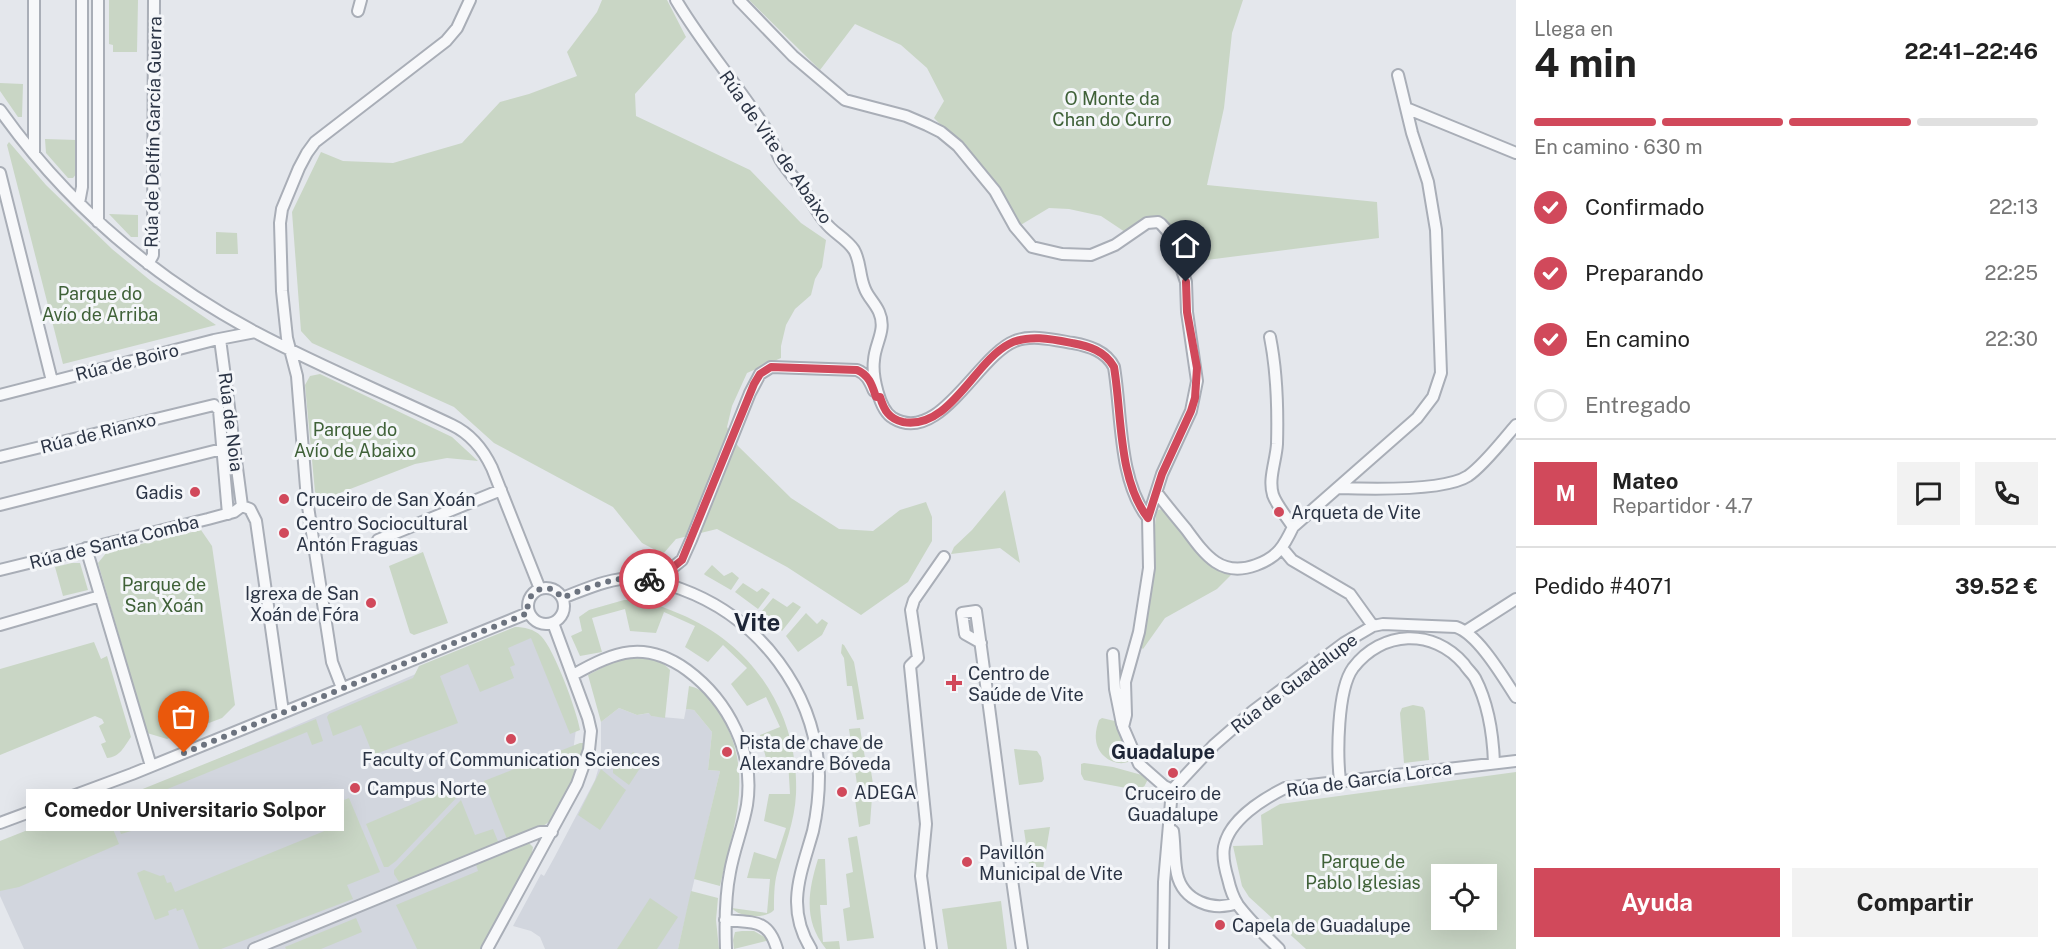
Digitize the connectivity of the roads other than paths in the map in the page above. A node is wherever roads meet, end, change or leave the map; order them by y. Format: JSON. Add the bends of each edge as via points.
{"nodes":[{"id":1,"x":34,"y":0,"type":"edge"},
{"id":2,"x":82,"y":0,"type":"edge"},
{"id":3,"x":98,"y":0,"type":"edge"},
{"id":4,"x":154,"y":0,"type":"edge"},
{"id":5,"x":470,"y":0,"type":"edge"},
{"id":6,"x":676,"y":0,"type":"edge"},
{"id":7,"x":739,"y":0,"type":"edge"},
{"id":8,"x":1398,"y":75,"type":"dead end"},
{"id":9,"x":1406,"y":108,"type":"junction"},
{"id":10,"x":0,"y":110,"type":"edge"},
{"id":11,"x":9,"y":123,"type":"junction"},
{"id":12,"x":0,"y":130,"type":"edge"},
{"id":13,"x":1516,"y":153,"type":"edge"},
{"id":14,"x":34,"y":154,"type":"junction"},
{"id":15,"x":0,"y":173,"type":"edge"},
{"id":16,"x":80,"y":203,"type":"junction"},
{"id":17,"x":98,"y":222,"type":"junction"},
{"id":18,"x":148,"y":264,"type":"junction"},
{"id":19,"x":255,"y":332,"type":"junction"},
{"id":20,"x":1270,"y":337,"type":"dead end"},
{"id":21,"x":220,"y":339,"type":"junction"},
{"id":22,"x":290,"y":349,"type":"junction"},
{"id":23,"x":321,"y":363,"type":"junction"},
{"id":24,"x":297,"y":376,"type":"junction"},
{"id":25,"x":52,"y":381,"type":"junction"},
{"id":26,"x":0,"y":395,"type":"edge"},
{"id":27,"x":880,"y":397,"type":"junction"},
{"id":28,"x":195,"y":409,"type":"joint"},
{"id":29,"x":1516,"y":425,"type":"edge"},
{"id":30,"x":222,"y":449,"type":"junction"},
{"id":31,"x":0,"y":458,"type":"edge"},
{"id":32,"x":1339,"y":488,"type":"junction"},
{"id":33,"x":501,"y":490,"type":"junction"},
{"id":34,"x":1156,"y":493,"type":"junction"},
{"id":35,"x":0,"y":505,"type":"edge"},
{"id":36,"x":242,"y":506,"type":"junction"},
{"id":37,"x":228,"y":514,"type":"junction"},
{"id":38,"x":1148,"y":518,"type":"junction"},
{"id":39,"x":1293,"y":527,"type":"junction"},
{"id":40,"x":378,"y":540,"type":"dead end"},
{"id":41,"x":86,"y":548,"type":"junction"},
{"id":42,"x":1282,"y":548,"type":"junction"},
{"id":43,"x":944,"y":557,"type":"dead end"},
{"id":44,"x":0,"y":570,"type":"edge"},
{"id":45,"x":665,"y":584,"type":"junction"},
{"id":46,"x":540,"y":589,"type":"junction"},
{"id":47,"x":100,"y":596,"type":"junction"},
{"id":48,"x":562,"y":598,"type":"junction"},
{"id":49,"x":1516,"y":599,"type":"edge"},
{"id":50,"x":528,"y":613,"type":"junction"},
{"id":51,"x":553,"y":623,"type":"junction"},
{"id":52,"x":0,"y":625,"type":"edge"},
{"id":53,"x":1373,"y":626,"type":"junction"},
{"id":54,"x":1466,"y":631,"type":"junction"},
{"id":55,"x":981,"y":643,"type":"dead end"},
{"id":56,"x":1113,"y":654,"type":"dead end"},
{"id":57,"x":573,"y":675,"type":"junction"},
{"id":58,"x":342,"y":688,"type":"junction"},
{"id":59,"x":1516,"y":697,"type":"edge"},
{"id":60,"x":283,"y":712,"type":"junction"},
{"id":61,"x":1123,"y":727,"type":"junction"},
{"id":62,"x":1516,"y":760,"type":"edge"},
{"id":63,"x":1494,"y":763,"type":"junction"},
{"id":64,"x":151,"y":766,"type":"junction"},
{"id":65,"x":1340,"y":781,"type":"junction"},
{"id":66,"x":1172,"y":790,"type":"junction"},
{"id":67,"x":1170,"y":810,"type":"junction"},
{"id":68,"x":0,"y":823,"type":"edge"},
{"id":69,"x":552,"y":832,"type":"junction"},
{"id":70,"x":1237,"y":903,"type":"junction"},
{"id":71,"x":724,"y":920,"type":"junction"},
{"id":72,"x":254,"y":949,"type":"edge"},
{"id":73,"x":487,"y":949,"type":"edge"},
{"id":74,"x":726,"y":949,"type":"edge"},
{"id":75,"x":777,"y":949,"type":"edge"},
{"id":76,"x":811,"y":949,"type":"edge"},
{"id":77,"x":931,"y":949,"type":"edge"},
{"id":78,"x":1022,"y":949,"type":"edge"},
{"id":79,"x":1163,"y":949,"type":"edge"},
{"id":80,"x":1279,"y":949,"type":"edge"}],
"edges":[{"from":1,"to":14,"type":"street"},
{"from":2,"to":16,"type":"street"},
{"from":3,"to":17,"type":"street"},
{"from":4,"to":18,"type":"street","name":"Rúa de Delfín García Guerra","via":[[153,255]]},
{"from":5,"to":22,"type":"street","via":[[458,28],[446,41],[323,135],[299,168],[280,223],[282,291]]},
{"from":6,"to":27,"type":"street","name":"Rúa de Vite de Abaixo","via":[[765,128],[780,159],[826,224],[848,242],[860,261],[864,287],[880,315],[882,327],[874,360]]},
{"from":7,"to":34,"type":"street","via":[[793,56],[845,100],[906,116],[938,130],[958,146],[995,191],[1015,227],[1032,247],[1091,255],[1156,224],[1174,242],[1186,282],[1197,381],[1191,411]]},
{"from":8,"to":9,"type":"street"},
{"from":9,"to":13,"type":"street"},
{"from":9,"to":32,"type":"street","via":[[1428,182],[1436,230],[1441,373],[1432,398],[1417,418]]},
{"from":10,"to":11,"type":"street"},
{"from":11,"to":12,"type":"street"},
{"from":11,"to":14,"type":"street"},
{"from":14,"to":16,"type":"street"},
{"from":15,"to":25,"type":"street"},
{"from":16,"to":17,"type":"street"},
{"from":17,"to":18,"type":"street"},
{"from":18,"to":19,"type":"street"},
{"from":19,"to":21,"type":"street","name":"Rúa de Boiro"},
{"from":19,"to":22,"type":"street"},
{"from":20,"to":39,"type":"street","via":[[1277,384],[1272,486]]},
{"from":21,"to":25,"type":"street","name":"Rúa de Boiro"},
{"from":21,"to":36,"type":"street","name":"Rúa de Noia"},
{"from":22,"to":23,"type":"street"},
{"from":22,"to":24,"type":"street"},
{"from":23,"to":24,"type":"street","via":[[309,365]]},
{"from":23,"to":33,"type":"street","via":[[460,428],[482,450]]},
{"from":24,"to":58,"type":"street","via":[[307,500],[332,662]]},
{"from":25,"to":26,"type":"street","name":"Rúa de Boiro"},
{"from":27,"to":38,"type":"street","name":"Rúa de Vite de Abaixo","via":[[892,418],[920,422],[943,411],[993,355],[1016,340],[1057,340],[1084,345],[1105,355],[1114,367],[1130,480]]},
{"from":27,"to":45,"type":"street","name":"Rúa de Vite de Abaixo","via":[[876,397],[866,376],[857,370],[779,366],[760,374],[682,560],[672,568]]},
{"from":28,"to":30,"type":"street","name":"Rúa de Noia","via":[[212,405],[218,408]]},
{"from":28,"to":31,"type":"street","name":"Rúa de Rianxo"},
{"from":29,"to":32,"type":"street","via":[[1467,477],[1444,484]]},
{"from":30,"to":35,"type":"street"},
{"from":30,"to":37,"type":"street","name":"Rúa de Noia"},
{"from":32,"to":39,"type":"street"},
{"from":33,"to":40,"type":"street"},
{"from":33,"to":46,"type":"street"},
{"from":34,"to":38,"type":"street"},
{"from":34,"to":42,"type":"street","via":[[1200,549],[1221,565],[1246,569],[1267,561]]},
{"from":36,"to":37,"type":"street"},
{"from":36,"to":60,"type":"street","name":"Rúa de Noia","via":[[250,509],[256,521]]},
{"from":37,"to":41,"type":"street","name":"Rúa de Santa Comba"},
{"from":38,"to":61,"type":"street","via":[[1149,568],[1139,632],[1125,682]]},
{"from":39,"to":42,"type":"street"},
{"from":41,"to":44,"type":"street","name":"Rúa de Santa Comba"},
{"from":41,"to":47,"type":"street"},
{"from":42,"to":53,"type":"street","name":"Rúa de Guadalupe","via":[[1292,560],[1350,594]]},
{"from":43,"to":77,"type":"street","via":[[911,610],[918,658],[910,666],[926,824],[921,876]]},
{"from":45,"to":48,"type":"street","via":[[621,579]]},
{"from":45,"to":76,"type":"street","via":[[716,605],[753,633],[783,667],[802,701],[813,736],[819,778],[814,824],[796,891],[798,921]]},
{"from":46,"to":48,"type":"street","via":[[555,590]]},
{"from":46,"to":50,"type":"street","via":[[528,601]]},
{"from":47,"to":52,"type":"street"},
{"from":47,"to":64,"type":"street"},
{"from":48,"to":51,"type":"street","via":[[564,610]]},
{"from":49,"to":54,"type":"street"},
{"from":50,"to":51,"type":"street","via":[[540,624]]},
{"from":50,"to":58,"type":"street"},
{"from":51,"to":57,"type":"street"},
{"from":53,"to":54,"type":"street","via":[[1456,627]]},
{"from":53,"to":66,"type":"street","name":"Rúa de Guadalupe","via":[[1253,711]]},
{"from":54,"to":59,"type":"street"},
{"from":55,"to":78,"type":"street"},
{"from":56,"to":61,"type":"street"},
{"from":57,"to":69,"type":"street","via":[[591,731],[589,750],[577,784]]},
{"from":57,"to":71,"type":"street","via":[[610,656],[644,651],[668,659],[703,682],[733,722],[744,748],[748,794],[730,871]]},
{"from":58,"to":60,"type":"street"},
{"from":60,"to":64,"type":"street"},
{"from":61,"to":66,"type":"street","via":[[1138,764]]},
{"from":62,"to":63,"type":"street","name":"Rúa de García Lorca"},
{"from":63,"to":65,"type":"street","name":"Rúa de García Lorca"},
{"from":63,"to":65,"type":"street","via":[[1486,706],[1474,676],[1454,654],[1433,641],[1401,639],[1388,641],[1367,654],[1352,670],[1342,699],[1338,732]]},
{"from":64,"to":68,"type":"street"},
{"from":65,"to":70,"type":"street","name":"Rúa de García Lorca","via":[[1285,788],[1269,796],[1232,830],[1224,847],[1224,858]]},
{"from":66,"to":67,"type":"street"},
{"from":67,"to":70,"type":"street","via":[[1177,877],[1184,888],[1194,899],[1209,906]]},
{"from":67,"to":79,"type":"street"},
{"from":69,"to":72,"type":"street","via":[[540,832]]},
{"from":69,"to":73,"type":"street"},
{"from":70,"to":80,"type":"street","name":"Rúa de García Lorca"},
{"from":71,"to":74,"type":"street"},
{"from":71,"to":75,"type":"street","via":[[766,927],[773,934]]}]}
